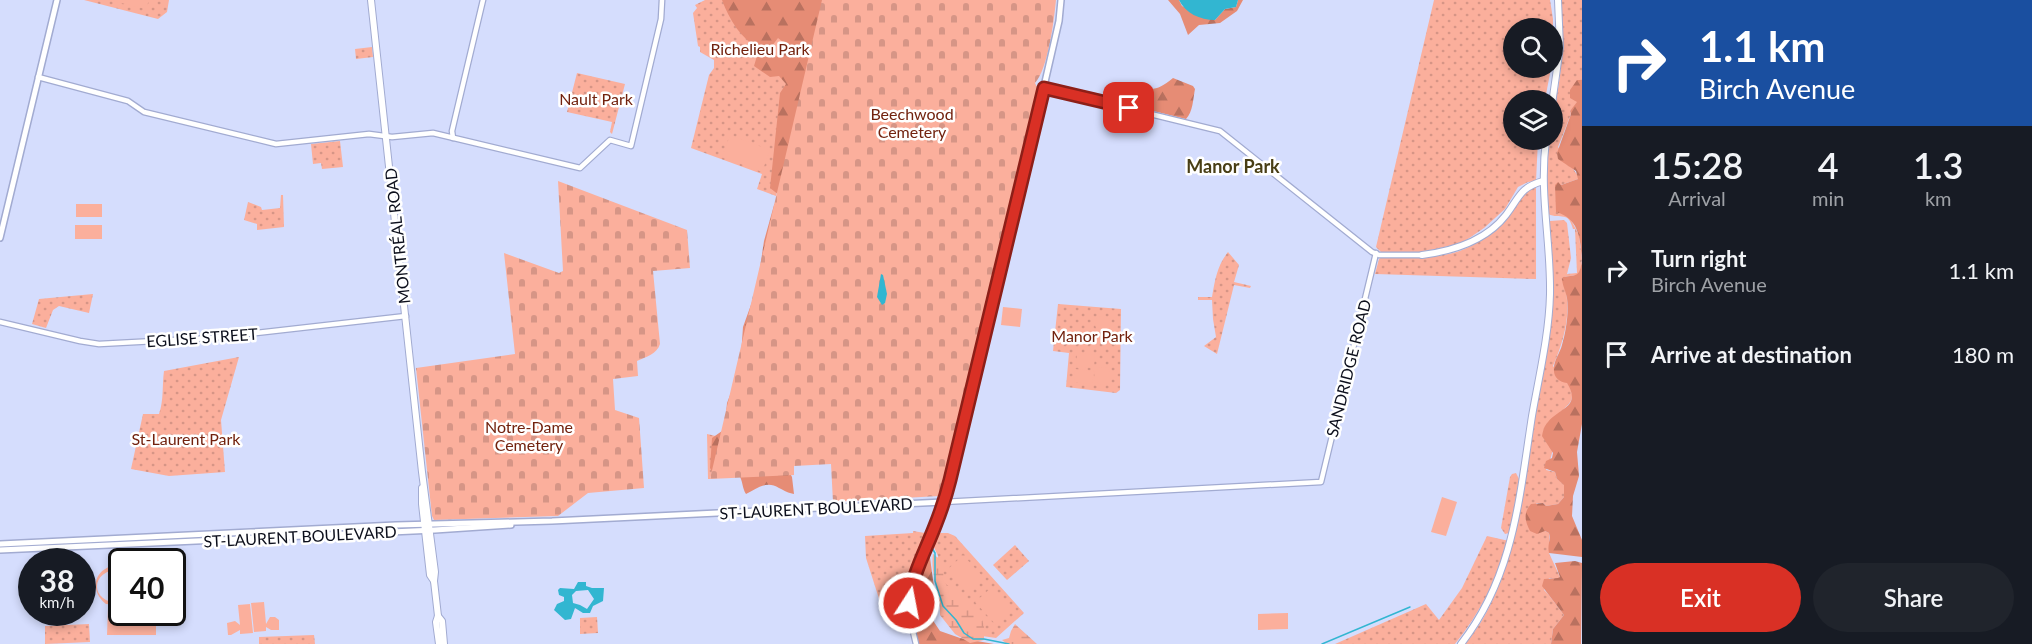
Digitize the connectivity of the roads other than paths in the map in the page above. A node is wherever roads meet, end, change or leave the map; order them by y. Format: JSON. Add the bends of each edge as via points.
{"nodes":[{"id":1,"x":57,"y":0,"type":"edge"},
{"id":2,"x":371,"y":0,"type":"edge"},
{"id":3,"x":483,"y":0,"type":"edge"},
{"id":4,"x":662,"y":0,"type":"edge"},
{"id":5,"x":1061,"y":0,"type":"edge"},
{"id":6,"x":1558,"y":0,"type":"edge"},
{"id":7,"x":38,"y":77,"type":"junction"},
{"id":8,"x":1044,"y":88,"type":"junction"},
{"id":9,"x":1554,"y":90,"type":"edge"},
{"id":10,"x":386,"y":136,"type":"junction"},
{"id":11,"x":453,"y":138,"type":"junction"},
{"id":12,"x":1545,"y":150,"type":"edge"},
{"id":13,"x":1543,"y":181,"type":"junction"},
{"id":14,"x":1,"y":228,"type":"edge"},
{"id":15,"x":0,"y":238,"type":"edge"},
{"id":16,"x":1376,"y":254,"type":"junction"},
{"id":17,"x":1422,"y":255,"type":"joint"},
{"id":18,"x":406,"y":316,"type":"junction"},
{"id":19,"x":0,"y":322,"type":"edge"},
{"id":20,"x":1321,"y":482,"type":"joint"},
{"id":21,"x":943,"y":502,"type":"junction"},
{"id":22,"x":427,"y":527,"type":"junction"},
{"id":23,"x":0,"y":544,"type":"edge"},
{"id":24,"x":0,"y":550,"type":"edge"},
{"id":25,"x":438,"y":616,"type":"junction"},
{"id":26,"x":439,"y":644,"type":"edge"},
{"id":27,"x":444,"y":644,"type":"edge"},
{"id":28,"x":916,"y":644,"type":"edge"},
{"id":29,"x":1461,"y":644,"type":"edge"}],
"edges":[{"from":1,"to":7,"type":"main road"},
{"from":2,"to":10,"type":"main road","name":"MONTRÉAL ROAD"},
{"from":3,"to":11,"type":"street"},
{"from":4,"to":11,"type":"street","via":[[631,146],[610,140],[580,168]]},
{"from":5,"to":8,"type":"main road"},
{"from":6,"to":9,"type":"main road","via":[[1560,47]]},
{"from":7,"to":10,"type":"street","via":[[128,101],[144,112],[276,144],[371,134]]},
{"from":7,"to":14,"type":"main road"},
{"from":8,"to":16,"type":"street","via":[[1220,131]]},
{"from":8,"to":21,"type":"main road"},
{"from":10,"to":11,"type":"street","via":[[433,134]]},
{"from":10,"to":18,"type":"main road","name":"MONTRÉAL ROAD"},
{"from":12,"to":13,"type":"main road"},
{"from":13,"to":17,"type":"main road","via":[[1527,187],[1505,217],[1481,237],[1453,249]]},
{"from":13,"to":29,"type":"main road","via":[[1549,315],[1512,537],[1492,595]]},
{"from":14,"to":15,"type":"main road"},
{"from":16,"to":17,"type":"street"},
{"from":16,"to":20,"type":"street","name":"SANDRIDGE ROAD"},
{"from":18,"to":19,"type":"street","name":"EGLISE STREET","via":[[212,338],[99,344]]},
{"from":18,"to":22,"type":"main road","name":"MONTRÉAL ROAD"},
{"from":20,"to":21,"type":"street","name":"ST-LAURENT BOULEVARD"},
{"from":21,"to":22,"type":"main road","name":"ST-LAURENT BOULEVARD"},
{"from":21,"to":28,"type":"street","via":[[911,586],[909,615]]},
{"from":22,"to":23,"type":"main road","name":"ST-LAURENT BOULEVARD"},
{"from":22,"to":24,"type":"main road","name":"ST-LAURENT BOULEVARD"},
{"from":22,"to":25,"type":"main road","name":"MONTRÉAL ROAD"},
{"from":25,"to":26,"type":"main road","name":"MONTRÉAL ROAD"},
{"from":25,"to":27,"type":"main road","name":"MONTRÉAL ROAD"}]}
